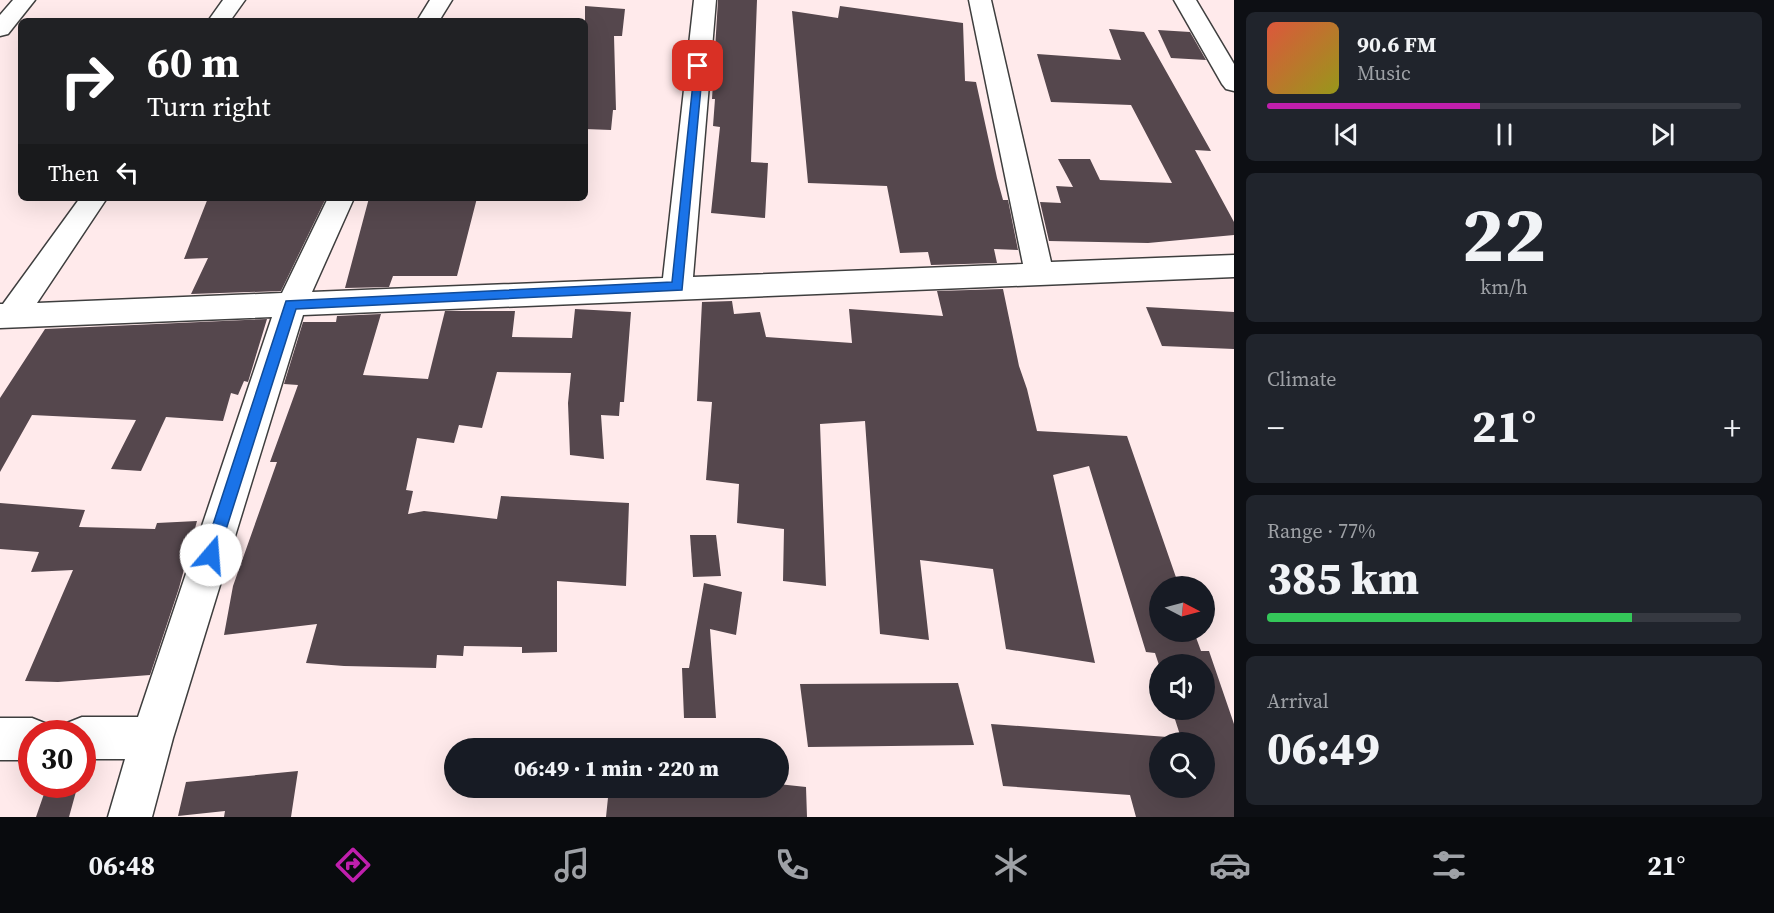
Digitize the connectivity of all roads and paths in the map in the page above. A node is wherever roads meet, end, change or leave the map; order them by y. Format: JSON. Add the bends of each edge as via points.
{"nodes":[{"id":1,"x":24,"y":0,"type":"edge"},
{"id":2,"x":234,"y":0,"type":"edge"},
{"id":3,"x":441,"y":0,"type":"edge"},
{"id":4,"x":705,"y":0,"type":"edge"},
{"id":5,"x":980,"y":0,"type":"edge"},
{"id":6,"x":1185,"y":0,"type":"edge"},
{"id":7,"x":221,"y":18,"type":"edge"},
{"id":8,"x":430,"y":18,"type":"edge"},
{"id":9,"x":0,"y":29,"type":"edge"},
{"id":10,"x":1234,"y":84,"type":"edge"},
{"id":11,"x":92,"y":201,"type":"edge"},
{"id":12,"x":340,"y":201,"type":"edge"},
{"id":13,"x":1234,"y":266,"type":"edge"},
{"id":14,"x":1039,"y":273,"type":"junction"},
{"id":15,"x":677,"y":287,"type":"junction"},
{"id":16,"x":291,"y":305,"type":"junction"},
{"id":17,"x":5,"y":316,"type":"edge"},
{"id":18,"x":96,"y":738,"type":"edge"},
{"id":19,"x":152,"y":738,"type":"junction"},
{"id":20,"x":18,"y":739,"type":"edge"},
{"id":21,"x":0,"y":740,"type":"edge"},
{"id":22,"x":130,"y":817,"type":"edge"}],
"edges":[{"from":1,"to":9,"type":"street"},
{"from":2,"to":7,"type":"street"},
{"from":3,"to":8,"type":"street"},
{"from":4,"to":15,"type":"street"},
{"from":5,"to":14,"type":"street"},
{"from":6,"to":10,"type":"street"},
{"from":11,"to":17,"type":"street"},
{"from":12,"to":16,"type":"street"},
{"from":13,"to":14,"type":"street"},
{"from":14,"to":15,"type":"street"},
{"from":15,"to":16,"type":"street"},
{"from":16,"to":17,"type":"street"},
{"from":16,"to":19,"type":"street"},
{"from":18,"to":19,"type":"street"},
{"from":19,"to":22,"type":"street"},
{"from":20,"to":21,"type":"street"}]}
